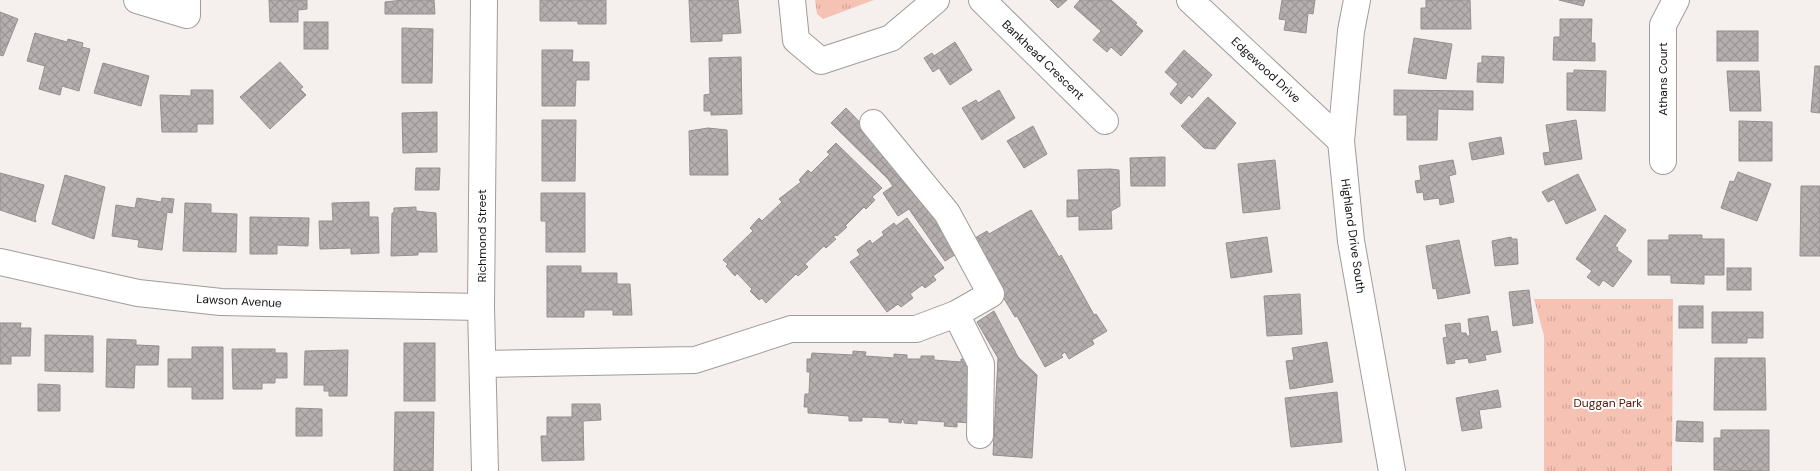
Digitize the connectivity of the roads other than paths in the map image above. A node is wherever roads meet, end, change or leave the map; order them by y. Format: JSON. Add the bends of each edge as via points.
{"nodes":[{"id":1,"x":137,"y":0,"type":"edge"},
{"id":2,"x":187,"y":0,"type":"edge"},
{"id":3,"x":484,"y":0,"type":"edge"},
{"id":4,"x":792,"y":0,"type":"edge"},
{"id":5,"x":936,"y":0,"type":"edge"},
{"id":6,"x":982,"y":0,"type":"edge"},
{"id":7,"x":1190,"y":0,"type":"edge"},
{"id":8,"x":1357,"y":0,"type":"edge"},
{"id":9,"x":1676,"y":0,"type":"edge"},
{"id":10,"x":1105,"y":121,"type":"dead end"},
{"id":11,"x":873,"y":123,"type":"dead end"},
{"id":12,"x":1341,"y":141,"type":"junction"},
{"id":13,"x":1662,"y":161,"type":"dead end"},
{"id":14,"x":0,"y":262,"type":"edge"},
{"id":15,"x":481,"y":308,"type":"junction"},
{"id":16,"x":956,"y":314,"type":"junction"},
{"id":17,"x":483,"y":364,"type":"junction"},
{"id":18,"x":980,"y":435,"type":"dead end"},
{"id":19,"x":485,"y":471,"type":"edge"},
{"id":20,"x":1392,"y":471,"type":"edge"}],
"edges":[{"from":1,"to":2,"type":"street","via":[[187,15]]},
{"from":3,"to":15,"type":"street","name":"Richmond Street"},
{"from":4,"to":5,"type":"street","via":[[796,40],[821,61],[891,38]]},
{"from":6,"to":10,"type":"street","name":"Bankhead Crescent"},
{"from":7,"to":12,"type":"street","name":"Edgewood Drive"},
{"from":8,"to":12,"type":"street","name":"Highland Drive South"},
{"from":9,"to":13,"type":"street","name":"Athans Court","via":[[1662,26]]},
{"from":11,"to":16,"type":"street","via":[[947,213],[991,294]]},
{"from":12,"to":20,"type":"street","name":"Highland Drive South","via":[[1351,241]]},
{"from":14,"to":15,"type":"street","name":"Lawson Avenue","via":[[138,293],[221,302]]},
{"from":15,"to":17,"type":"street","name":"Richmond Street"},
{"from":16,"to":17,"type":"street","via":[[916,328],[791,328],[695,360]]},
{"from":16,"to":18,"type":"street","via":[[981,364]]},
{"from":17,"to":19,"type":"street","name":"Richmond Street"}]}
